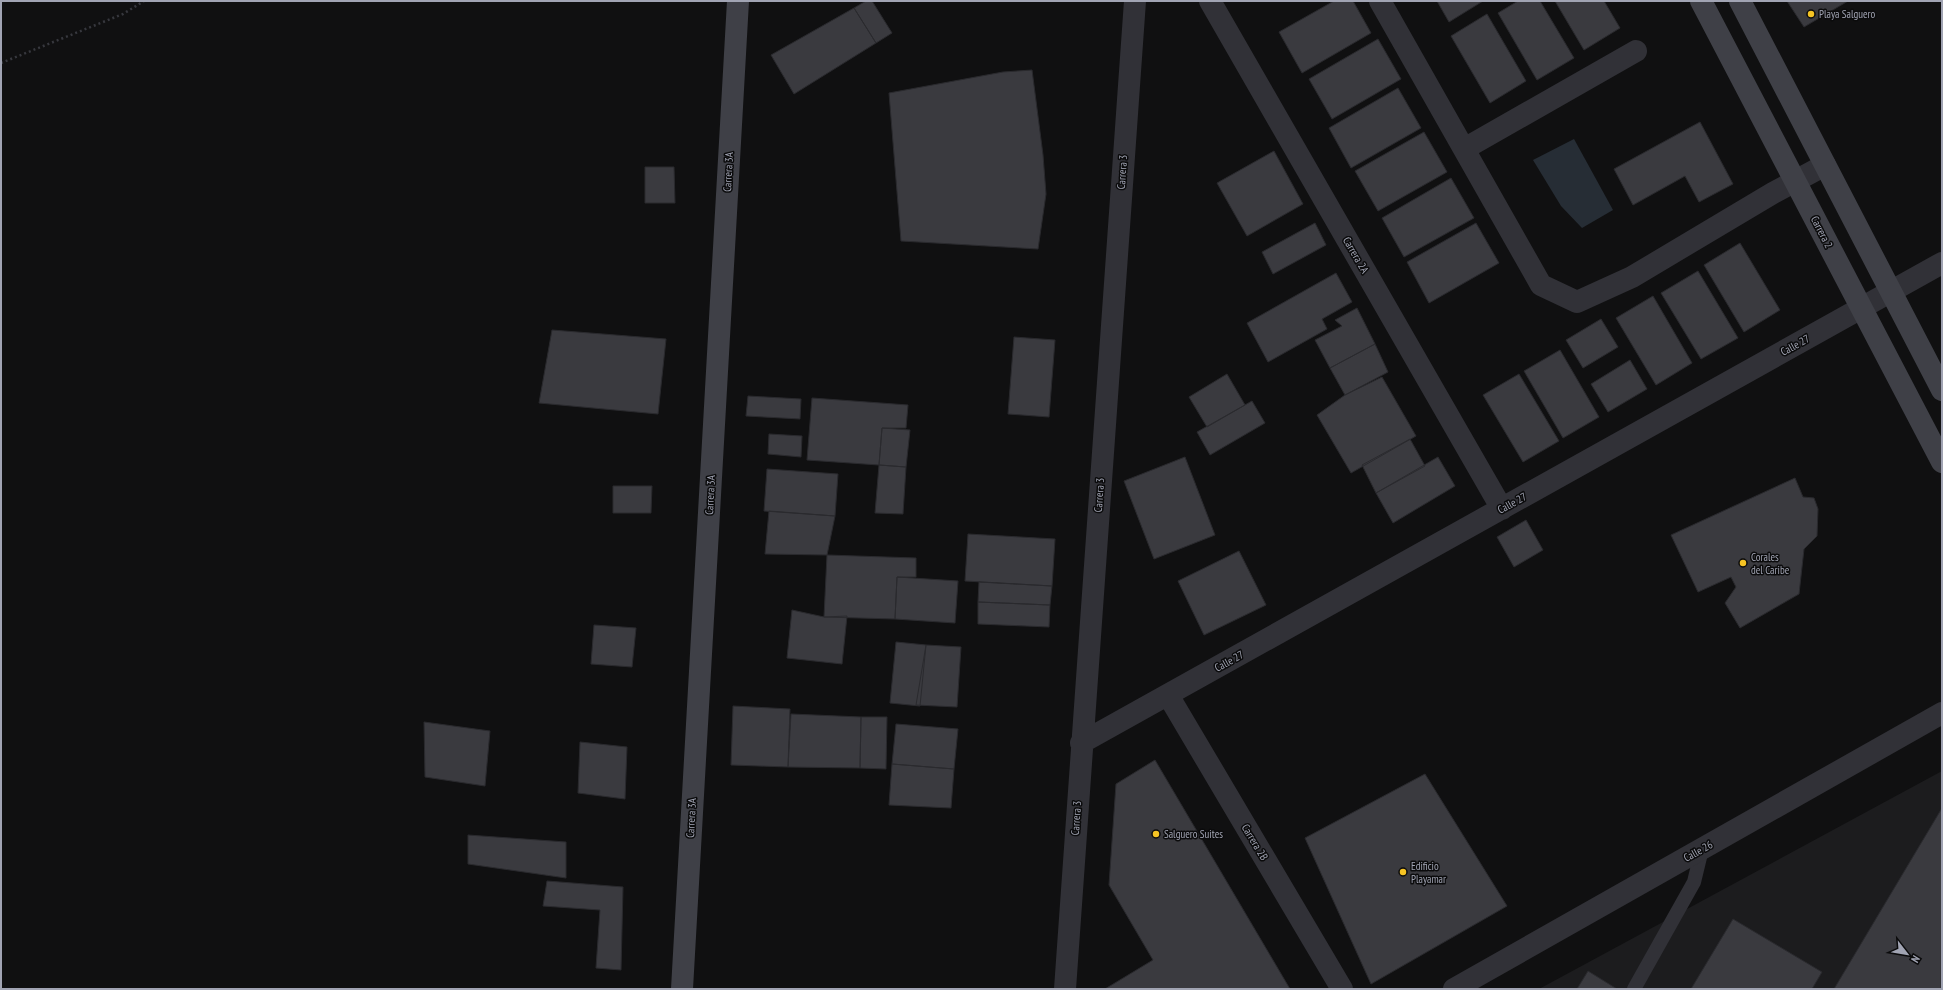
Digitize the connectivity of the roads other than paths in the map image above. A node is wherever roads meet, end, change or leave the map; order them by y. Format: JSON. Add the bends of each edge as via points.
{"nodes":[{"id":1,"x":738,"y":1,"type":"edge"},
{"id":2,"x":1135,"y":1,"type":"edge"},
{"id":3,"x":1210,"y":1,"type":"edge"},
{"id":4,"x":1380,"y":1,"type":"edge"},
{"id":5,"x":1702,"y":1,"type":"edge"},
{"id":6,"x":1740,"y":1,"type":"edge"},
{"id":7,"x":1636,"y":51,"type":"dead end"},
{"id":8,"x":1464,"y":149,"type":"junction"},
{"id":9,"x":1825,"y":165,"type":"junction"},
{"id":10,"x":1796,"y":182,"type":"junction"},
{"id":11,"x":1942,"y":263,"type":"edge"},
{"id":12,"x":1891,"y":292,"type":"junction"},
{"id":13,"x":1862,"y":308,"type":"junction"},
{"id":14,"x":1942,"y":390,"type":"edge"},
{"id":15,"x":1942,"y":462,"type":"edge"},
{"id":16,"x":1502,"y":509,"type":"junction"},
{"id":17,"x":1168,"y":695,"type":"junction"},
{"id":18,"x":1942,"y":713,"type":"edge"},
{"id":19,"x":1081,"y":743,"type":"junction"},
{"id":20,"x":1702,"y":849,"type":"junction"},
{"id":21,"x":682,"y":989,"type":"edge"},
{"id":22,"x":1065,"y":989,"type":"edge"},
{"id":23,"x":1342,"y":989,"type":"edge"},
{"id":24,"x":1454,"y":989,"type":"edge"},
{"id":25,"x":1634,"y":989,"type":"edge"}],
"edges":[{"from":1,"to":21,"type":"street","name":"Carrera 3A"},
{"from":2,"to":19,"type":"street","name":"Carrera 3"},
{"from":3,"to":16,"type":"street","name":"Carrera 2A"},
{"from":4,"to":8,"type":"street"},
{"from":5,"to":10,"type":"street","name":"Carrera 2"},
{"from":6,"to":9,"type":"street"},
{"from":7,"to":8,"type":"street"},
{"from":8,"to":10,"type":"street","via":[[1541,285],[1577,302],[1632,276]]},
{"from":9,"to":10,"type":"street"},
{"from":9,"to":12,"type":"street"},
{"from":10,"to":13,"type":"street","name":"Carrera 2"},
{"from":11,"to":12,"type":"street","name":"Calle 27"},
{"from":12,"to":13,"type":"street","name":"Calle 27"},
{"from":12,"to":14,"type":"street"},
{"from":13,"to":15,"type":"street","name":"Carrera 2"},
{"from":13,"to":16,"type":"street","name":"Calle 27"},
{"from":16,"to":17,"type":"street","name":"Calle 27"},
{"from":17,"to":19,"type":"street","name":"Calle 27"},
{"from":17,"to":23,"type":"street","name":"Carrera 2B"},
{"from":18,"to":20,"type":"street","name":"Calle 26"},
{"from":19,"to":22,"type":"street","name":"Carrera 3"},
{"from":20,"to":24,"type":"street","name":"Calle 26"},
{"from":20,"to":25,"type":"lane","via":[[1694,882]]}]}
